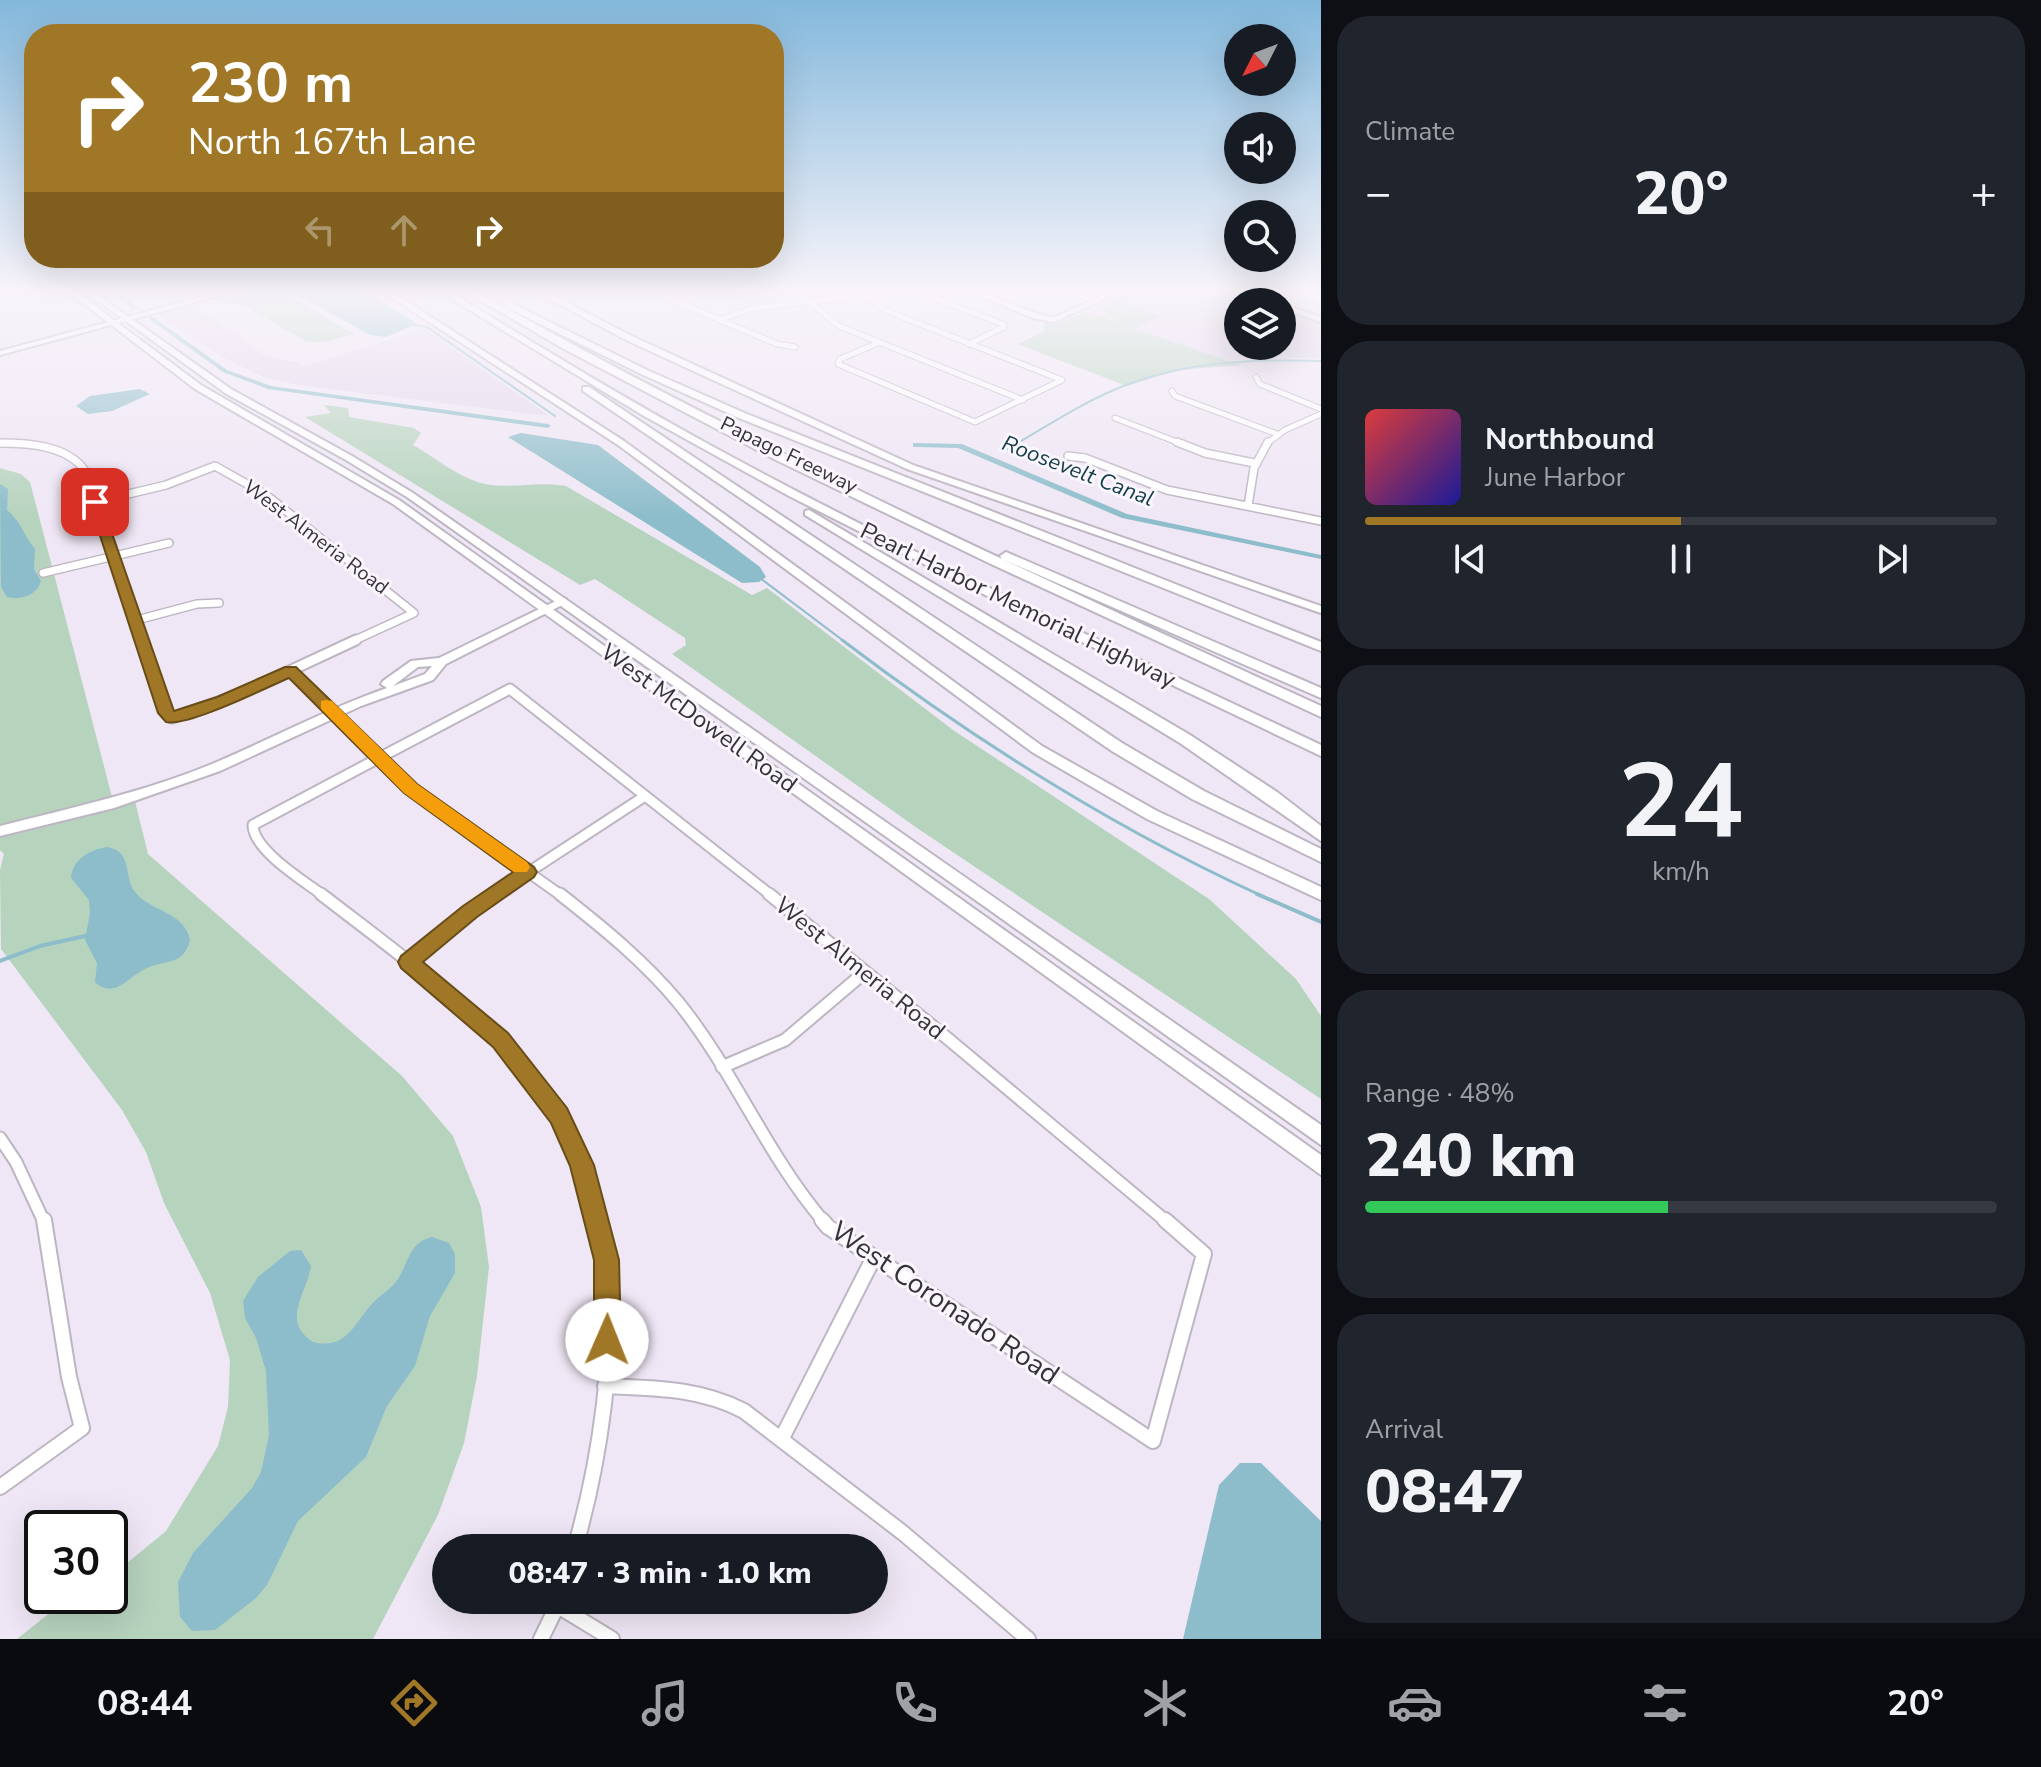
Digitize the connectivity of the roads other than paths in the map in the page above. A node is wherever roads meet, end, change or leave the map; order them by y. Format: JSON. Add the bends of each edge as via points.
{"nodes":[{"id":1,"x":168,"y":364,"type":"edge"},
{"id":2,"x":194,"y":364,"type":"edge"},
{"id":3,"x":499,"y":364,"type":"edge"},
{"id":4,"x":559,"y":364,"type":"edge"},
{"id":5,"x":565,"y":364,"type":"edge"},
{"id":6,"x":600,"y":364,"type":"edge"},
{"id":7,"x":611,"y":364,"type":"edge"},
{"id":8,"x":630,"y":364,"type":"edge"},
{"id":9,"x":686,"y":364,"type":"edge"},
{"id":10,"x":846,"y":364,"type":"edge"},
{"id":11,"x":933,"y":364,"type":"edge"},
{"id":12,"x":1022,"y":364,"type":"edge"},
{"id":13,"x":1256,"y":377,"type":"dead end"},
{"id":14,"x":1172,"y":391,"type":"dead end"},
{"id":15,"x":1023,"y":400,"type":"junction"},
{"id":16,"x":1321,"y":412,"type":"edge"},
{"id":17,"x":1115,"y":418,"type":"dead end"},
{"id":18,"x":1277,"y":434,"type":"junction"},
{"id":19,"x":0,"y":443,"type":"edge"},
{"id":20,"x":718,"y":453,"type":"junction"},
{"id":21,"x":1068,"y":456,"type":"dead end"},
{"id":22,"x":1254,"y":463,"type":"junction"},
{"id":23,"x":95,"y":502,"type":"junction"},
{"id":24,"x":1248,"y":506,"type":"junction"},
{"id":25,"x":1321,"y":521,"type":"edge"},
{"id":26,"x":934,"y":526,"type":"junction"},
{"id":27,"x":169,"y":543,"type":"dead end"},
{"id":28,"x":113,"y":557,"type":"junction"},
{"id":29,"x":43,"y":573,"type":"dead end"},
{"id":30,"x":219,"y":603,"type":"dead end"},
{"id":31,"x":554,"y":605,"type":"junction"},
{"id":32,"x":1321,"y":610,"type":"edge"},
{"id":33,"x":133,"y":621,"type":"junction"},
{"id":34,"x":1321,"y":647,"type":"edge"},
{"id":35,"x":291,"y":671,"type":"junction"},
{"id":36,"x":1321,"y":693,"type":"edge"},
{"id":37,"x":1321,"y":702,"type":"edge"},
{"id":38,"x":1321,"y":712,"type":"edge"},
{"id":39,"x":335,"y":714,"type":"junction"},
{"id":40,"x":1321,"y":751,"type":"edge"},
{"id":41,"x":378,"y":758,"type":"junction"},
{"id":42,"x":645,"y":796,"type":"junction"},
{"id":43,"x":0,"y":831,"type":"edge"},
{"id":44,"x":1321,"y":835,"type":"edge"},
{"id":45,"x":1321,"y":856,"type":"edge"},
{"id":46,"x":528,"y":872,"type":"junction"},
{"id":47,"x":1321,"y":894,"type":"edge"},
{"id":48,"x":408,"y":962,"type":"junction"},
{"id":49,"x":865,"y":972,"type":"junction"},
{"id":50,"x":722,"y":1067,"type":"junction"},
{"id":51,"x":1321,"y":1136,"type":"edge"},
{"id":52,"x":0,"y":1138,"type":"edge"},
{"id":53,"x":1321,"y":1166,"type":"edge"},
{"id":54,"x":874,"y":1257,"type":"junction"},
{"id":55,"x":605,"y":1386,"type":"junction"},
{"id":56,"x":782,"y":1438,"type":"junction"},
{"id":57,"x":1153,"y":1441,"type":"joint"},
{"id":58,"x":0,"y":1487,"type":"edge"},
{"id":59,"x":579,"y":1534,"type":"edge"},
{"id":60,"x":554,"y":1614,"type":"edge"},
{"id":61,"x":575,"y":1614,"type":"edge"},
{"id":62,"x":541,"y":1639,"type":"edge"},
{"id":63,"x":612,"y":1639,"type":"edge"},
{"id":64,"x":1028,"y":1639,"type":"edge"}],
"edges":[{"from":1,"to":31,"type":"main road","name":"West McDowell Road"},
{"from":2,"to":31,"type":"main road","name":"West McDowell Road","via":[[228,391],[410,495]]},
{"from":3,"to":47,"type":"main road","via":[[603,431],[1050,758],[1152,815]]},
{"from":4,"to":45,"type":"highway","via":[[565,375],[1164,775]]},
{"from":5,"to":20,"type":"highway","name":"Papago Freeway"},
{"from":6,"to":38,"type":"highway","via":[[817,476]]},
{"from":7,"to":26,"type":"highway","name":"Papago Freeway"},
{"from":8,"to":34,"type":"highway","via":[[812,445]]},
{"from":9,"to":32,"type":"main road","via":[[927,474]]},
{"from":10,"to":15,"type":"street","via":[[975,422]]},
{"from":11,"to":15,"type":"street"},
{"from":12,"to":15,"type":"street","via":[[1062,380]]},
{"from":13,"to":16,"type":"street","via":[[1260,384]]},
{"from":14,"to":18,"type":"street"},
{"from":16,"to":18,"type":"street"},
{"from":17,"to":22,"type":"street","via":[[1205,453]]},
{"from":18,"to":22,"type":"street","via":[[1261,447]]},
{"from":19,"to":23,"type":"street","via":[[47,448],[72,458],[85,471]]},
{"from":20,"to":40,"type":"highway","name":"Pearl Harbor Memorial Highway","via":[[965,581]]},
{"from":20,"to":44,"type":"highway","via":[[737,472],[1194,745]]},
{"from":21,"to":24,"type":"street","via":[[1155,486]]},
{"from":22,"to":24,"type":"street"},
{"from":23,"to":28,"type":"street"},
{"from":23,"to":35,"type":"street","name":"West Almeria Road","via":[[166,485],[215,466],[265,494],[414,613]]},
{"from":24,"to":25,"type":"street"},
{"from":26,"to":36,"type":"highway"},
{"from":26,"to":37,"type":"highway","name":"Pearl Harbor Memorial Highway"},
{"from":27,"to":28,"type":"street"},
{"from":28,"to":29,"type":"street"},
{"from":28,"to":33,"type":"street"},
{"from":30,"to":33,"type":"street"},
{"from":31,"to":39,"type":"main road","via":[[439,662],[429,677],[404,680],[376,699]]},
{"from":31,"to":51,"type":"main road","name":"West McDowell Road"},
{"from":31,"to":53,"type":"main road","name":"West McDowell Road"},
{"from":33,"to":35,"type":"street","via":[[172,718]]},
{"from":35,"to":39,"type":"street","name":"West Coronado Road"},
{"from":39,"to":41,"type":"street","name":"West Coronado Road"},
{"from":39,"to":43,"type":"main road","via":[[189,778]]},
{"from":41,"to":42,"type":"street","name":"West Almeria Road","via":[[510,689]]},
{"from":41,"to":46,"type":"street","name":"West Coronado Road","via":[[410,789]]},
{"from":41,"to":48,"type":"street","via":[[253,825],[253,834],[267,852]]},
{"from":42,"to":46,"type":"street"},
{"from":42,"to":49,"type":"street","name":"West Almeria Road"},
{"from":46,"to":48,"type":"street"},
{"from":46,"to":50,"type":"street","name":"West Coronado Road","via":[[653,975]]},
{"from":48,"to":55,"type":"street","via":[[500,1040],[559,1115],[582,1165],[607,1260]]},
{"from":49,"to":50,"type":"street","via":[[785,1040]]},
{"from":49,"to":57,"type":"street","name":"West Almeria Road","via":[[1204,1254]]},
{"from":50,"to":54,"type":"street","name":"West Coronado Road","via":[[801,1199],[828,1227]]},
{"from":52,"to":58,"type":"street","via":[[42,1214],[82,1428]]},
{"from":54,"to":56,"type":"street"},
{"from":54,"to":57,"type":"street","name":"West Coronado Road"},
{"from":55,"to":56,"type":"street","via":[[670,1389],[715,1398]]},
{"from":55,"to":59,"type":"street"},
{"from":56,"to":64,"type":"street","via":[[953,1571]]},
{"from":60,"to":62,"type":"street"},
{"from":61,"to":63,"type":"street"}]}
